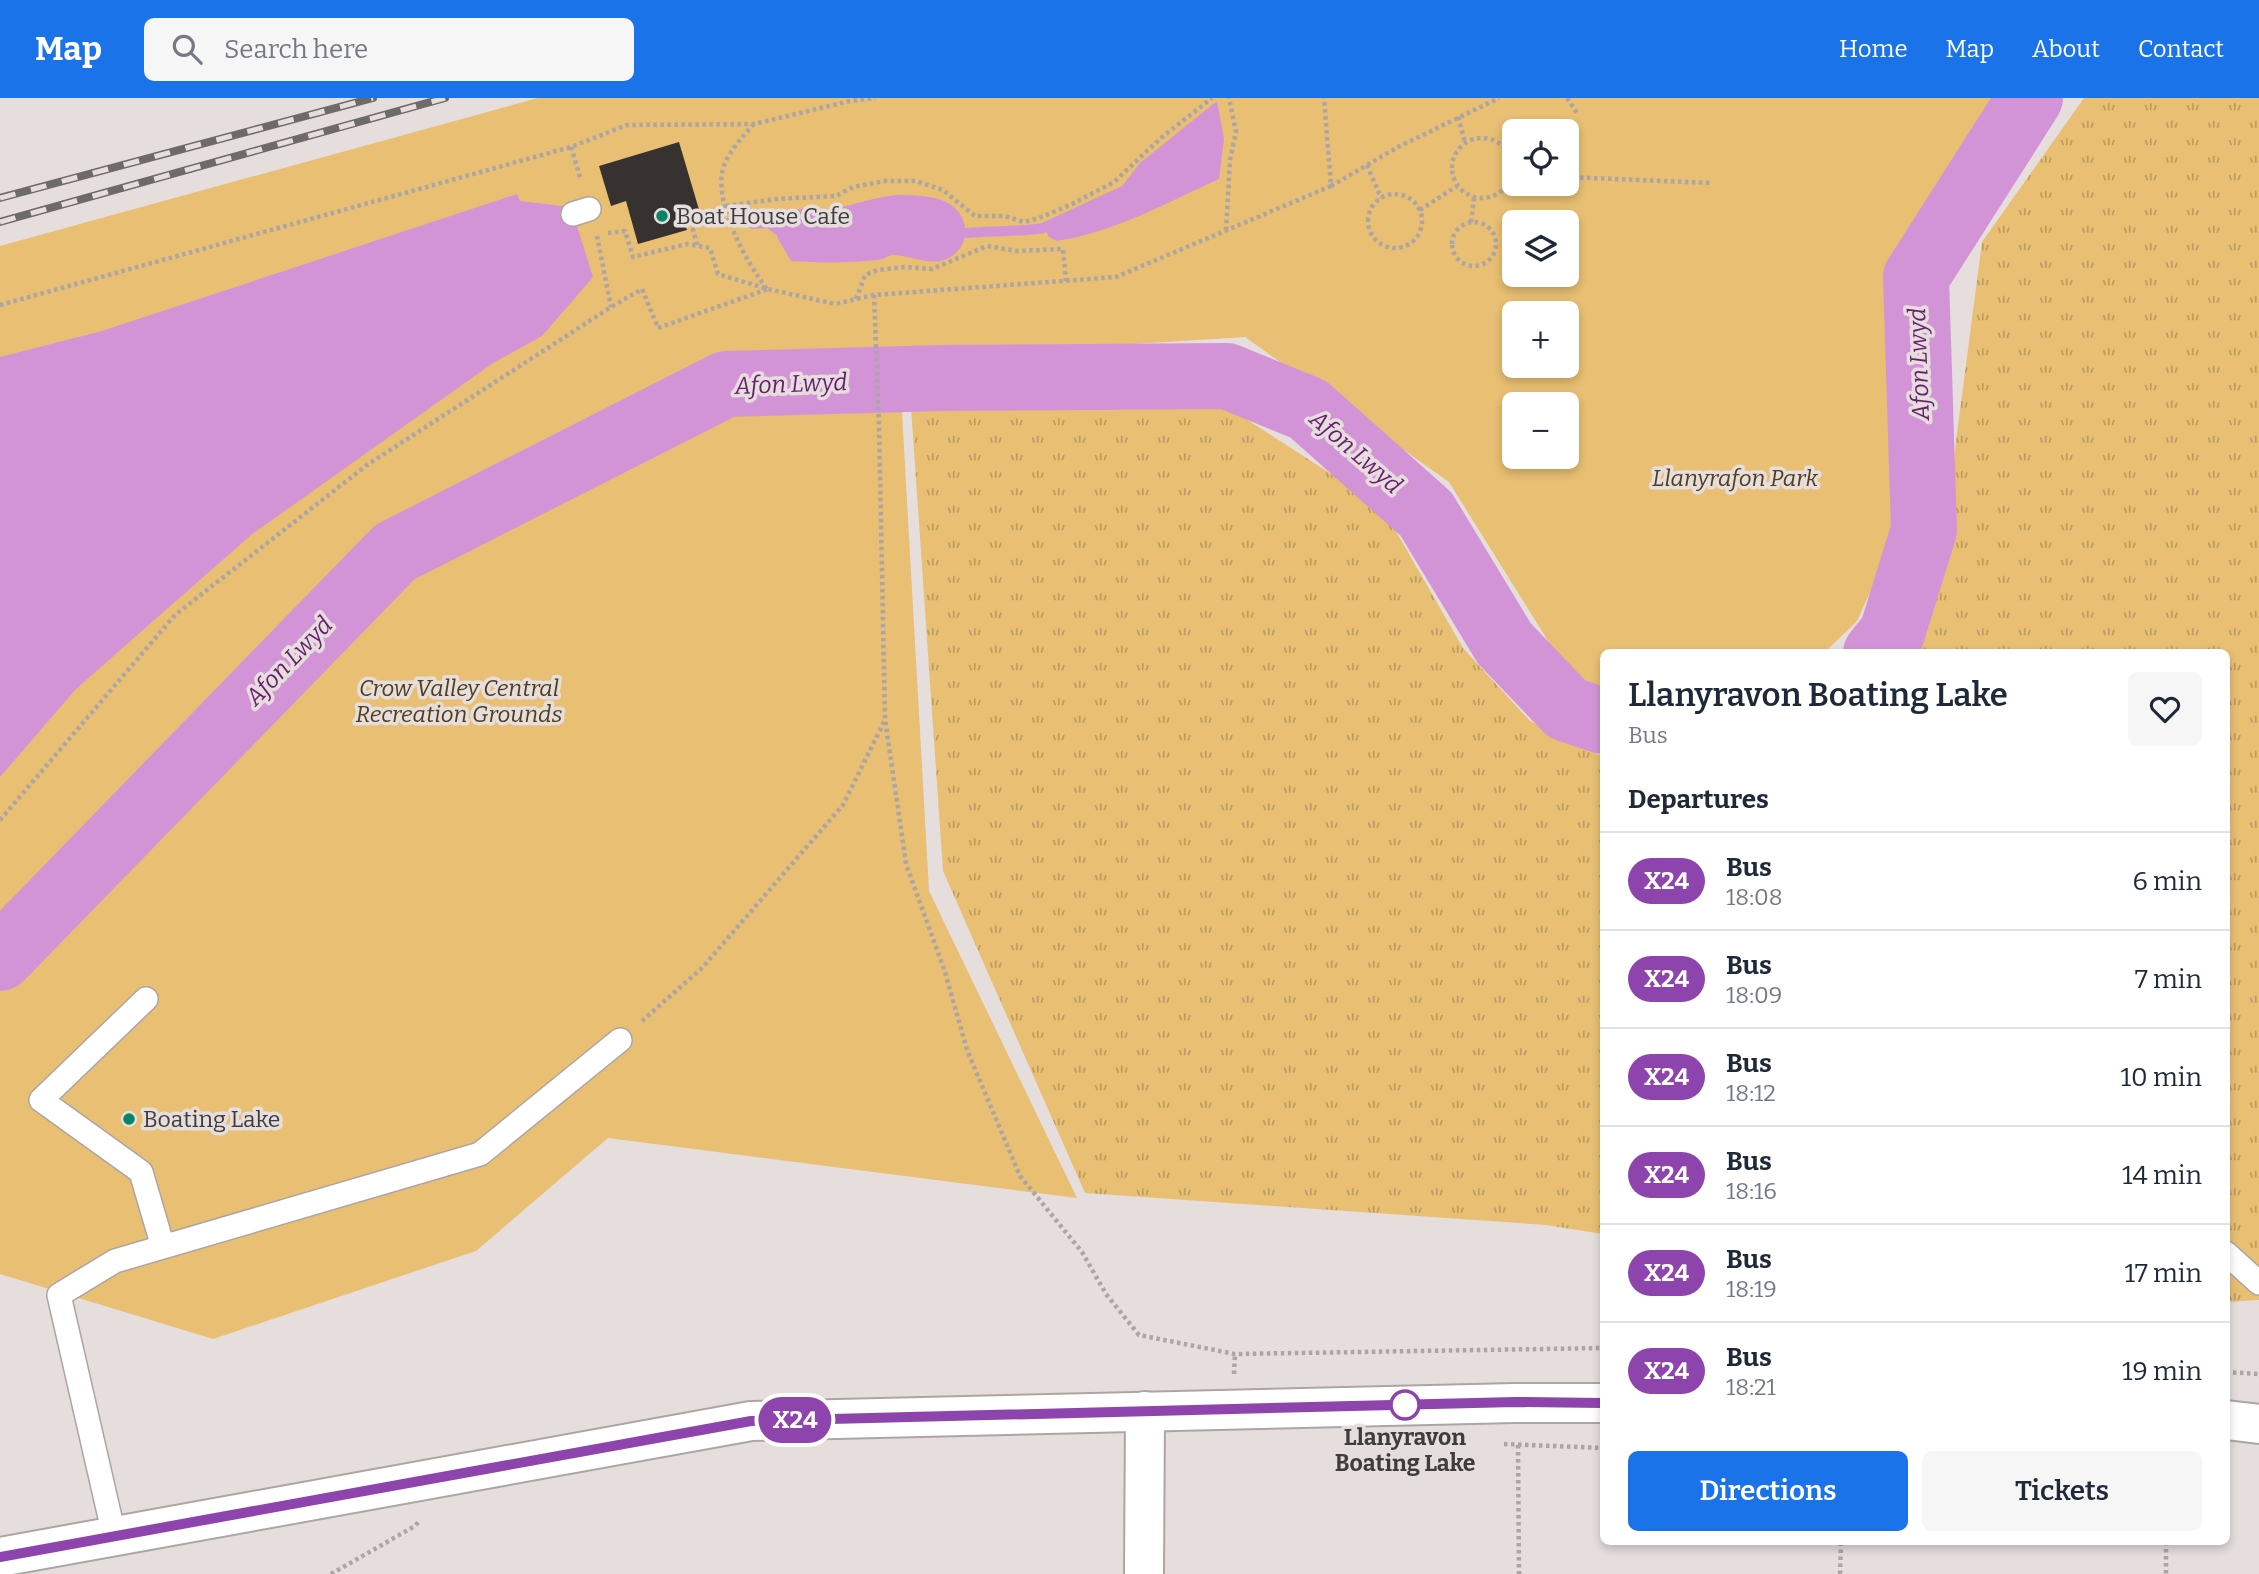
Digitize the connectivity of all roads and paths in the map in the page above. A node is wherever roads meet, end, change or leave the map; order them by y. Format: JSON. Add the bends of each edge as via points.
{"nodes":[{"id":1,"x":875,"y":98,"type":"edge"},
{"id":2,"x":1212,"y":98,"type":"edge"},
{"id":3,"x":1229,"y":98,"type":"edge"},
{"id":4,"x":1324,"y":98,"type":"edge"},
{"id":5,"x":1499,"y":98,"type":"edge"},
{"id":6,"x":1567,"y":98,"type":"edge"},
{"id":7,"x":1577,"y":113,"type":"dead end"},
{"id":8,"x":1458,"y":117,"type":"junction"},
{"id":9,"x":754,"y":124,"type":"junction"},
{"id":10,"x":1465,"y":142,"type":"junction"},
{"id":11,"x":1502,"y":148,"type":"edge"},
{"id":12,"x":1367,"y":165,"type":"junction"},
{"id":13,"x":1579,"y":178,"type":"edge"},
{"id":14,"x":1712,"y":183,"type":"dead end"},
{"id":15,"x":1331,"y":186,"type":"junction"},
{"id":16,"x":1457,"y":186,"type":"junction"},
{"id":17,"x":1502,"y":190,"type":"edge"},
{"id":18,"x":1381,"y":198,"type":"junction"},
{"id":19,"x":1474,"y":198,"type":"junction"},
{"id":20,"x":727,"y":209,"type":"junction"},
{"id":21,"x":1420,"y":210,"type":"junction"},
{"id":22,"x":1471,"y":222,"type":"junction"},
{"id":23,"x":1226,"y":230,"type":"junction"},
{"id":24,"x":596,"y":234,"type":"dead end"},
{"id":25,"x":697,"y":246,"type":"junction"},
{"id":26,"x":1066,"y":281,"type":"junction"},
{"id":27,"x":768,"y":289,"type":"junction"},
{"id":28,"x":874,"y":295,"type":"junction"},
{"id":29,"x":856,"y":299,"type":"junction"},
{"id":30,"x":0,"y":305,"type":"edge"},
{"id":31,"x":885,"y":719,"type":"junction"},
{"id":32,"x":0,"y":820,"type":"edge"},
{"id":33,"x":146,"y":999,"type":"dead end"},
{"id":34,"x":620,"y":1040,"type":"joint"},
{"id":35,"x":163,"y":1247,"type":"junction"},
{"id":36,"x":2230,"y":1257,"type":"edge"},
{"id":37,"x":2259,"y":1283,"type":"edge"},
{"id":38,"x":1600,"y":1348,"type":"edge"},
{"id":39,"x":2230,"y":1372,"type":"edge"},
{"id":40,"x":2259,"y":1374,"type":"edge"},
{"id":41,"x":1600,"y":1404,"type":"edge"},
{"id":42,"x":1145,"y":1411,"type":"junction"},
{"id":43,"x":2230,"y":1420,"type":"edge"},
{"id":44,"x":2259,"y":1424,"type":"edge"},
{"id":45,"x":1518,"y":1445,"type":"dead end"},
{"id":46,"x":423,"y":1517,"type":"dead end"},
{"id":47,"x":114,"y":1535,"type":"junction"},
{"id":48,"x":1841,"y":1545,"type":"edge"},
{"id":49,"x":2165,"y":1545,"type":"edge"},
{"id":50,"x":0,"y":1557,"type":"edge"},
{"id":51,"x":331,"y":1574,"type":"edge"},
{"id":52,"x":1144,"y":1574,"type":"edge"},
{"id":53,"x":1518,"y":1574,"type":"edge"},
{"id":54,"x":1840,"y":1574,"type":"edge"},
{"id":55,"x":2166,"y":1574,"type":"edge"}],
"edges":[{"from":1,"to":9,"type":"path"},
{"from":2,"to":20,"type":"path","via":[[1114,182],[1024,222],[1005,216],[975,216],[943,190],[916,181],[885,181],[836,195],[776,199]]},
{"from":3,"to":23,"type":"path","via":[[1236,132]]},
{"from":4,"to":15,"type":"path"},
{"from":5,"to":8,"type":"path"},
{"from":6,"to":7,"type":"path"},
{"from":8,"to":10,"type":"path"},
{"from":8,"to":12,"type":"path"},
{"from":9,"to":20,"type":"path","via":[[724,165],[720,187]]},
{"from":9,"to":30,"type":"path","via":[[627,125],[571,147]]},
{"from":10,"to":11,"type":"path","via":[[1485,138]]},
{"from":10,"to":16,"type":"path","via":[[1451,167]]},
{"from":12,"to":15,"type":"path"},
{"from":12,"to":18,"type":"path"},
{"from":13,"to":14,"type":"path"},
{"from":15,"to":23,"type":"path"},
{"from":16,"to":19,"type":"path"},
{"from":16,"to":21,"type":"path"},
{"from":17,"to":19,"type":"path","via":[[1494,197]]},
{"from":18,"to":21,"type":"path","via":[[1399,194]]},
{"from":18,"to":21,"type":"path","via":[[1367,221],[1373,238],[1387,248],[1405,247],[1418,236]]},
{"from":19,"to":22,"type":"path"},
{"from":20,"to":25,"type":"path","via":[[691,222]]},
{"from":20,"to":27,"type":"path","via":[[745,256]]},
{"from":22,"to":22,"type":"path","via":[[1455,232],[1451,246],[1457,260],[1476,267],[1494,255],[1496,240],[1489,228]]},
{"from":23,"to":26,"type":"path","via":[[1116,277]]},
{"from":24,"to":25,"type":"path","via":[[625,231],[633,257],[687,244]]},
{"from":25,"to":27,"type":"path","via":[[710,248],[718,274]]},
{"from":26,"to":28,"type":"path"},
{"from":26,"to":29,"type":"path","via":[[1063,249],[1017,251],[987,246],[932,269],[905,267],[865,275]]},
{"from":27,"to":29,"type":"path","via":[[835,304]]},
{"from":27,"to":32,"type":"path","via":[[658,328],[642,289],[366,465],[174,615]]},
{"from":28,"to":29,"type":"path"},
{"from":28,"to":31,"type":"path"},
{"from":31,"to":34,"type":"path","via":[[843,805],[702,968]]},
{"from":31,"to":38,"type":"path","via":[[906,863],[967,1049],[1020,1175],[1082,1252],[1106,1294],[1139,1335],[1234,1354]]},
{"from":33,"to":35,"type":"lane","via":[[41,1100],[141,1172]]},
{"from":34,"to":35,"type":"lane","via":[[480,1154]]},
{"from":35,"to":47,"type":"lane","via":[[115,1261],[59,1295]]},
{"from":36,"to":37,"type":"lane"},
{"from":39,"to":40,"type":"path"},
{"from":41,"to":42,"type":"street"},
{"from":42,"to":47,"type":"street","via":[[751,1421]]},
{"from":42,"to":52,"type":"street"},
{"from":43,"to":44,"type":"street"},
{"from":45,"to":53,"type":"path"},
{"from":46,"to":51,"type":"path"},
{"from":47,"to":50,"type":"street"},
{"from":48,"to":54,"type":"path"},
{"from":49,"to":55,"type":"path"}]}
